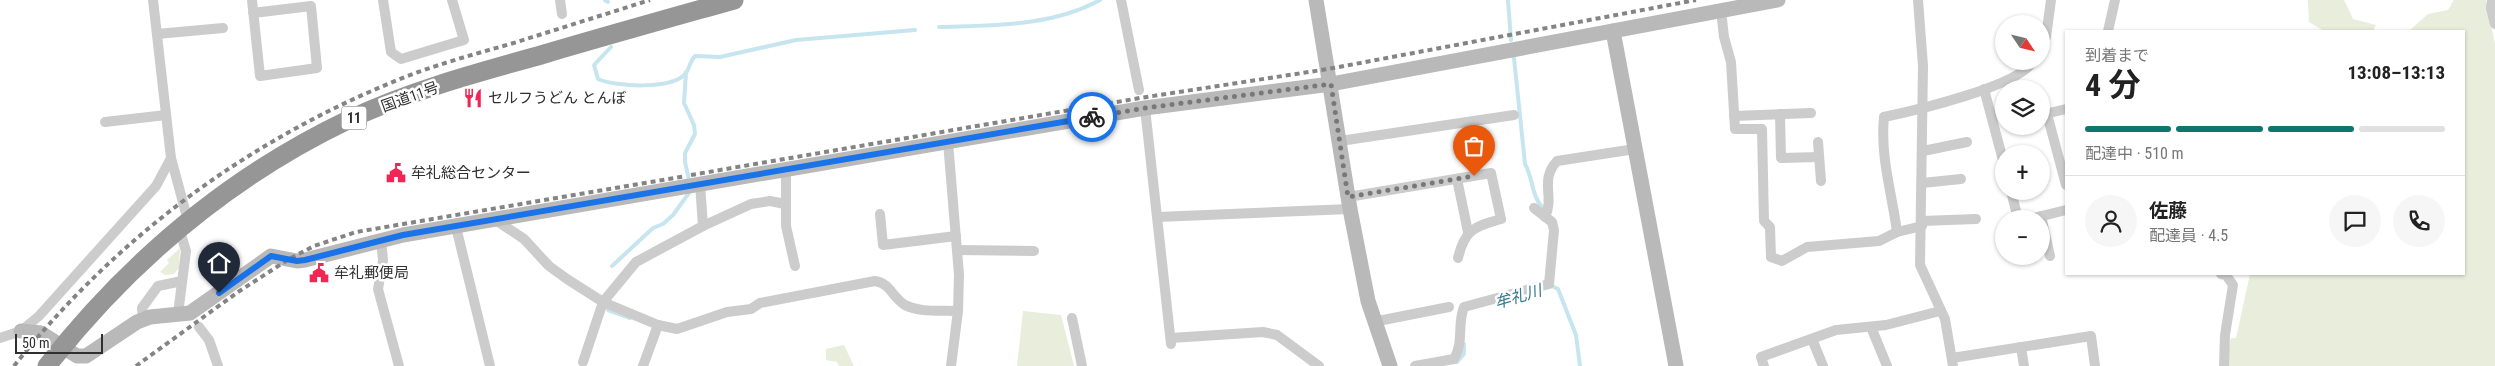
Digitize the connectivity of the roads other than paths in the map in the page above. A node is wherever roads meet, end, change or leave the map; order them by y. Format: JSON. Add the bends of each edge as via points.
{"nodes":[{"id":1,"x":153,"y":0,"type":"edge"},
{"id":2,"x":252,"y":0,"type":"edge"},
{"id":3,"x":383,"y":0,"type":"edge"},
{"id":4,"x":452,"y":0,"type":"edge"},
{"id":5,"x":560,"y":0,"type":"edge"},
{"id":6,"x":732,"y":0,"type":"edge"},
{"id":7,"x":1121,"y":0,"type":"edge"},
{"id":8,"x":1316,"y":0,"type":"edge"},
{"id":9,"x":1778,"y":0,"type":"edge"},
{"id":10,"x":1918,"y":0,"type":"edge"},
{"id":11,"x":2051,"y":0,"type":"edge"},
{"id":12,"x":2116,"y":0,"type":"edge"},
{"id":13,"x":2493,"y":5,"type":"edge"},
{"id":14,"x":1721,"y":10,"type":"junction"},
{"id":15,"x":253,"y":13,"type":"junction"},
{"id":16,"x":562,"y":14,"type":"dead end"},
{"id":17,"x":2049,"y":15,"type":"edge"},
{"id":18,"x":2495,"y":24,"type":"edge"},
{"id":19,"x":223,"y":28,"type":"dead end"},
{"id":20,"x":2108,"y":30,"type":"edge"},
{"id":21,"x":1612,"y":31,"type":"junction"},
{"id":22,"x":157,"y":34,"type":"junction"},
{"id":23,"x":2023,"y":70,"type":"edge"},
{"id":24,"x":1331,"y":84,"type":"junction"},
{"id":25,"x":1984,"y":89,"type":"junction"},
{"id":26,"x":1139,"y":90,"type":"dead end"},
{"id":27,"x":1145,"y":108,"type":"junction"},
{"id":28,"x":2065,"y":108,"type":"edge"},
{"id":29,"x":1924,"y":109,"type":"junction"},
{"id":30,"x":1811,"y":112,"type":"dead end"},
{"id":31,"x":2050,"y":113,"type":"edge"},
{"id":32,"x":1780,"y":114,"type":"junction"},
{"id":33,"x":166,"y":115,"type":"junction"},
{"id":34,"x":1514,"y":115,"type":"dead end"},
{"id":35,"x":1734,"y":116,"type":"junction"},
{"id":36,"x":1995,"y":117,"type":"edge"},
{"id":37,"x":104,"y":122,"type":"dead end"},
{"id":38,"x":2050,"y":134,"type":"edge"},
{"id":39,"x":1340,"y":141,"type":"junction"},
{"id":40,"x":948,"y":142,"type":"junction"},
{"id":41,"x":1818,"y":142,"type":"dead end"},
{"id":42,"x":1966,"y":142,"type":"dead end"},
{"id":43,"x":1635,"y":149,"type":"junction"},
{"id":44,"x":1923,"y":151,"type":"junction"},
{"id":45,"x":1819,"y":157,"type":"junction"},
{"id":46,"x":171,"y":158,"type":"junction"},
{"id":47,"x":786,"y":170,"type":"junction"},
{"id":48,"x":1961,"y":178,"type":"dead end"},
{"id":49,"x":1457,"y":179,"type":"junction"},
{"id":50,"x":1821,"y":180,"type":"dead end"},
{"id":51,"x":1922,"y":183,"type":"junction"},
{"id":52,"x":2065,"y":183,"type":"edge"},
{"id":53,"x":700,"y":184,"type":"junction"},
{"id":54,"x":1349,"y":203,"type":"junction"},
{"id":55,"x":784,"y":204,"type":"junction"},
{"id":56,"x":1534,"y":208,"type":"dead end"},
{"id":57,"x":2065,"y":210,"type":"edge"},
{"id":58,"x":880,"y":214,"type":"dead end"},
{"id":59,"x":2050,"y":214,"type":"edge"},
{"id":60,"x":1158,"y":216,"type":"junction"},
{"id":61,"x":1545,"y":217,"type":"junction"},
{"id":62,"x":494,"y":219,"type":"junction"},
{"id":63,"x":1976,"y":219,"type":"dead end"},
{"id":64,"x":1922,"y":224,"type":"junction"},
{"id":65,"x":184,"y":225,"type":"junction"},
{"id":66,"x":703,"y":226,"type":"junction"},
{"id":67,"x":456,"y":227,"type":"junction"},
{"id":68,"x":1468,"y":232,"type":"junction"},
{"id":69,"x":1897,"y":232,"type":"junction"},
{"id":70,"x":956,"y":236,"type":"junction"},
{"id":71,"x":380,"y":240,"type":"junction"},
{"id":72,"x":957,"y":250,"type":"junction"},
{"id":73,"x":1034,"y":251,"type":"dead end"},
{"id":74,"x":1458,"y":258,"type":"dead end"},
{"id":75,"x":795,"y":266,"type":"dead end"},
{"id":76,"x":2226,"y":275,"type":"edge"},
{"id":77,"x":182,"y":281,"type":"junction"},
{"id":78,"x":603,"y":302,"type":"junction"},
{"id":79,"x":1449,"y":307,"type":"dead end"},
{"id":80,"x":958,"y":311,"type":"junction"},
{"id":81,"x":1940,"y":311,"type":"junction"},
{"id":82,"x":178,"y":314,"type":"junction"},
{"id":83,"x":1072,"y":318,"type":"dead end"},
{"id":84,"x":143,"y":320,"type":"junction"},
{"id":85,"x":1373,"y":322,"type":"junction"},
{"id":86,"x":658,"y":324,"type":"junction"},
{"id":87,"x":198,"y":327,"type":"dead end"},
{"id":88,"x":1871,"y":327,"type":"junction"},
{"id":89,"x":22,"y":331,"type":"junction"},
{"id":90,"x":0,"y":337,"type":"edge"},
{"id":91,"x":1812,"y":339,"type":"junction"},
{"id":92,"x":61,"y":347,"type":"junction"},
{"id":93,"x":2021,"y":347,"type":"junction"},
{"id":94,"x":583,"y":362,"type":"dead end"},
{"id":95,"x":1953,"y":362,"type":"edge"},
{"id":96,"x":46,"y":366,"type":"edge"},
{"id":97,"x":218,"y":366,"type":"edge"},
{"id":98,"x":398,"y":366,"type":"edge"},
{"id":99,"x":490,"y":366,"type":"edge"},
{"id":100,"x":643,"y":366,"type":"edge"},
{"id":101,"x":951,"y":366,"type":"edge"},
{"id":102,"x":1082,"y":366,"type":"edge"},
{"id":103,"x":1319,"y":366,"type":"edge"},
{"id":104,"x":1390,"y":366,"type":"edge"},
{"id":105,"x":1415,"y":366,"type":"edge"},
{"id":106,"x":1676,"y":366,"type":"edge"},
{"id":107,"x":1764,"y":366,"type":"edge"},
{"id":108,"x":1823,"y":366,"type":"edge"},
{"id":109,"x":1887,"y":366,"type":"edge"},
{"id":110,"x":2024,"y":366,"type":"edge"},
{"id":111,"x":2096,"y":366,"type":"edge"},
{"id":112,"x":2224,"y":366,"type":"edge"}],
"edges":[{"from":1,"to":22,"type":"street"},
{"from":2,"to":15,"type":"street"},
{"from":3,"to":4,"type":"street","via":[[391,52],[402,59],[464,40]]},
{"from":5,"to":16,"type":"street"},
{"from":6,"to":65,"type":"highway","name":"国道11号","number":"11","via":[[484,71],[358,116],[243,180]]},
{"from":7,"to":26,"type":"street"},
{"from":8,"to":24,"type":"street"},
{"from":9,"to":14,"type":"street"},
{"from":10,"to":29,"type":"street"},
{"from":11,"to":17,"type":"street"},
{"from":12,"to":20,"type":"street"},
{"from":13,"to":18,"type":"street"},
{"from":14,"to":21,"type":"street"},
{"from":14,"to":35,"type":"street","via":[[1731,62]]},
{"from":15,"to":15,"type":"street","via":[[260,76],[317,68],[311,6]]},
{"from":19,"to":22,"type":"street"},
{"from":21,"to":24,"type":"street"},
{"from":21,"to":43,"type":"street"},
{"from":22,"to":33,"type":"street"},
{"from":23,"to":25,"type":"street"},
{"from":24,"to":27,"type":"street"},
{"from":24,"to":39,"type":"street"},
{"from":25,"to":29,"type":"street"},
{"from":25,"to":36,"type":"street"},
{"from":27,"to":40,"type":"street"},
{"from":27,"to":60,"type":"street"},
{"from":28,"to":31,"type":"street"},
{"from":29,"to":44,"type":"street"},
{"from":29,"to":69,"type":"street","via":[[1884,117],[1882,136],[1886,177]]},
{"from":30,"to":32,"type":"street"},
{"from":32,"to":35,"type":"street"},
{"from":32,"to":45,"type":"street","via":[[1781,158]]},
{"from":33,"to":37,"type":"street"},
{"from":33,"to":46,"type":"street"},
{"from":34,"to":39,"type":"street"},
{"from":35,"to":69,"type":"street","via":[[1735,129],[1762,129],[1764,221],[1770,227],[1771,257],[1782,261],[1807,247],[1879,240]]},
{"from":38,"to":52,"type":"street"},
{"from":39,"to":54,"type":"street"},
{"from":40,"to":47,"type":"street"},
{"from":40,"to":70,"type":"street"},
{"from":41,"to":45,"type":"street"},
{"from":42,"to":44,"type":"street"},
{"from":43,"to":61,"type":"street","via":[[1557,162],[1546,178],[1549,209]]},
{"from":43,"to":106,"type":"street"},
{"from":44,"to":51,"type":"street"},
{"from":45,"to":50,"type":"street"},
{"from":46,"to":65,"type":"street"},
{"from":46,"to":89,"type":"street","via":[[156,186],[40,316]]},
{"from":47,"to":53,"type":"street"},
{"from":47,"to":55,"type":"street"},
{"from":48,"to":51,"type":"street"},
{"from":49,"to":54,"type":"street"},
{"from":49,"to":68,"type":"street"},
{"from":49,"to":68,"type":"street","via":[[1491,173],[1501,219]]},
{"from":51,"to":64,"type":"street"},
{"from":53,"to":62,"type":"street"},
{"from":53,"to":66,"type":"street"},
{"from":54,"to":60,"type":"street"},
{"from":54,"to":85,"type":"street"},
{"from":55,"to":66,"type":"street","via":[[770,201],[751,204]]},
{"from":55,"to":75,"type":"street"},
{"from":56,"to":61,"type":"street"},
{"from":57,"to":59,"type":"street"},
{"from":58,"to":70,"type":"street","via":[[883,245]]},
{"from":60,"to":103,"type":"street","via":[[1171,341],[1263,332],[1277,335]]},
{"from":61,"to":105,"type":"street","via":[[1552,222],[1554,230],[1549,284],[1464,307],[1459,351],[1454,359]]},
{"from":62,"to":67,"type":"street"},
{"from":62,"to":78,"type":"street","via":[[524,239],[549,266]]},
{"from":63,"to":64,"type":"street"},
{"from":64,"to":69,"type":"street"},
{"from":64,"to":81,"type":"street","via":[[1920,265]]},
{"from":65,"to":77,"type":"street","via":[[186,251]]},
{"from":65,"to":92,"type":"highway","name":"国道11号","number":"11","via":[[105,298]]},
{"from":66,"to":78,"type":"street","via":[[636,262]]},
{"from":67,"to":71,"type":"street"},
{"from":67,"to":99,"type":"street"},
{"from":68,"to":74,"type":"street"},
{"from":70,"to":72,"type":"street"},
{"from":71,"to":82,"type":"street","via":[[305,260],[271,256],[190,313]]},
{"from":71,"to":98,"type":"street","via":[[382,260],[378,289]]},
{"from":72,"to":73,"type":"street"},
{"from":72,"to":80,"type":"street"},
{"from":76,"to":112,"type":"street","via":[[2233,285]]},
{"from":77,"to":82,"type":"street"},
{"from":77,"to":84,"type":"street","via":[[158,286],[142,308]]},
{"from":78,"to":86,"type":"street"},
{"from":78,"to":94,"type":"street"},
{"from":79,"to":85,"type":"street"},
{"from":80,"to":86,"type":"street","via":[[906,305],[884,282],[875,281],[760,303],[751,309],[727,312],[677,329]]},
{"from":80,"to":101,"type":"street"},
{"from":81,"to":88,"type":"street"},
{"from":81,"to":95,"type":"street"},
{"from":82,"to":84,"type":"street"},
{"from":83,"to":102,"type":"street"},
{"from":84,"to":92,"type":"street","via":[[128,326],[86,356],[77,356]]},
{"from":85,"to":104,"type":"street"},
{"from":86,"to":100,"type":"street"},
{"from":87,"to":97,"type":"street","via":[[209,340]]},
{"from":88,"to":91,"type":"street","via":[[1836,330]]},
{"from":88,"to":109,"type":"street"},
{"from":89,"to":90,"type":"street"},
{"from":89,"to":92,"type":"street","via":[[41,333]]},
{"from":91,"to":107,"type":"street","via":[[1761,357]]},
{"from":91,"to":108,"type":"street"},
{"from":92,"to":96,"type":"highway","name":"国道11号","number":"11"},
{"from":93,"to":95,"type":"street"},
{"from":93,"to":110,"type":"street"},
{"from":93,"to":111,"type":"street","via":[[2091,336]]}]}
